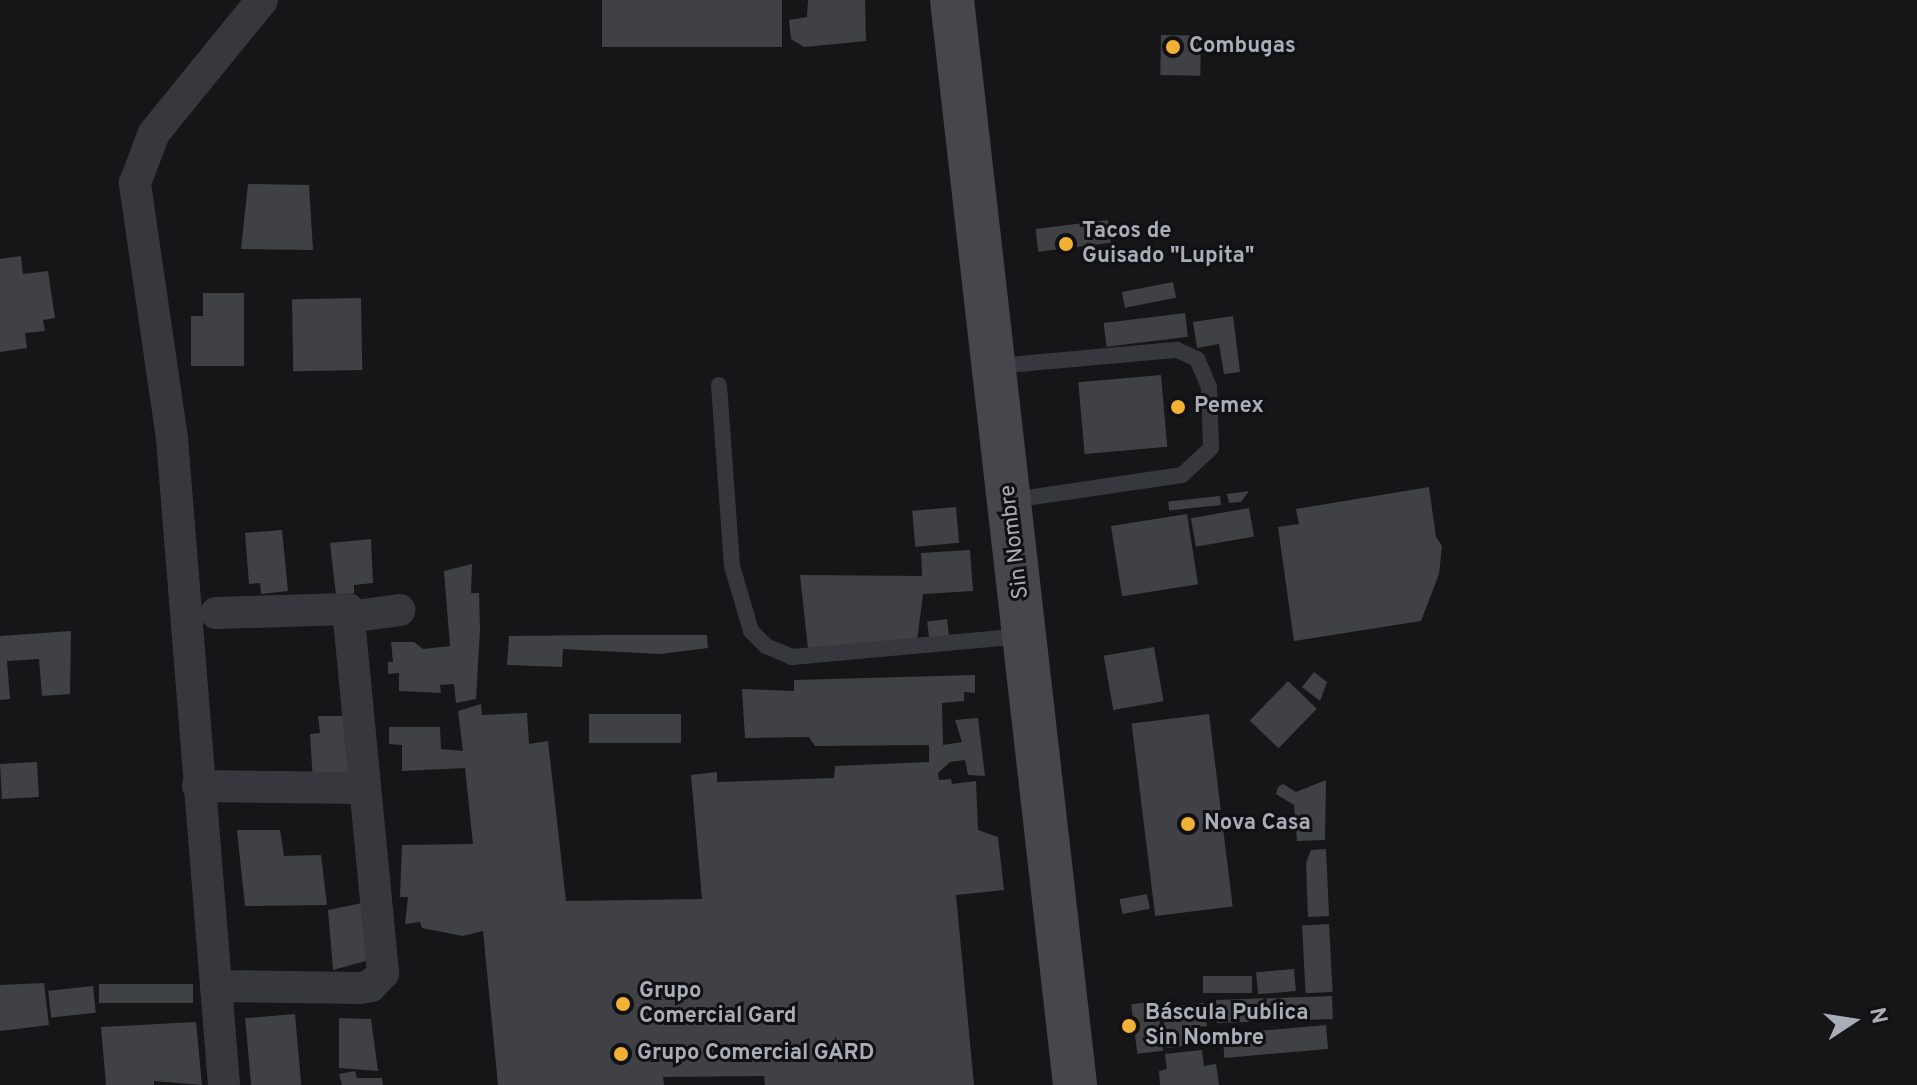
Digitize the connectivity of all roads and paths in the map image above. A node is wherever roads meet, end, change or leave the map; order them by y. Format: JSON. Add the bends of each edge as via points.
{"nodes":[{"id":1,"x":262,"y":0,"type":"edge"},
{"id":2,"x":952,"y":0,"type":"edge"},
{"id":3,"x":994,"y":366,"type":"junction"},
{"id":4,"x":719,"y":385,"type":"dead end"},
{"id":5,"x":1010,"y":501,"type":"junction"},
{"id":6,"x":400,"y":610,"type":"dead end"},
{"id":7,"x":216,"y":613,"type":"dead end"},
{"id":8,"x":348,"y":617,"type":"junction"},
{"id":9,"x":1026,"y":636,"type":"junction"},
{"id":10,"x":198,"y":786,"type":"junction"},
{"id":11,"x":364,"y":788,"type":"junction"},
{"id":12,"x":216,"y":986,"type":"junction"},
{"id":13,"x":224,"y":1085,"type":"edge"},
{"id":14,"x":1075,"y":1085,"type":"edge"}],
"edges":[{"from":1,"to":10,"type":"street","via":[[154,133],[135,183],[172,438]]},
{"from":2,"to":3,"type":"main road","name":"Sin Nombre"},
{"from":3,"to":5,"type":"main road","name":"Sin Nombre"},
{"from":3,"to":5,"type":"lane","via":[[1177,350],[1197,359],[1209,387],[1211,448],[1182,475]]},
{"from":4,"to":9,"type":"lane","via":[[732,566],[751,631],[766,646],[792,657]]},
{"from":5,"to":9,"type":"main road","name":"Sin Nombre"},
{"from":6,"to":8,"type":"street"},
{"from":7,"to":8,"type":"street","via":[[348,609]]},
{"from":8,"to":11,"type":"street"},
{"from":9,"to":14,"type":"main road","name":"Sin Nombre"},
{"from":10,"to":11,"type":"street"},
{"from":10,"to":12,"type":"street"},
{"from":11,"to":12,"type":"street","via":[[382,965],[378,980],[360,988]]},
{"from":12,"to":13,"type":"street"}]}
